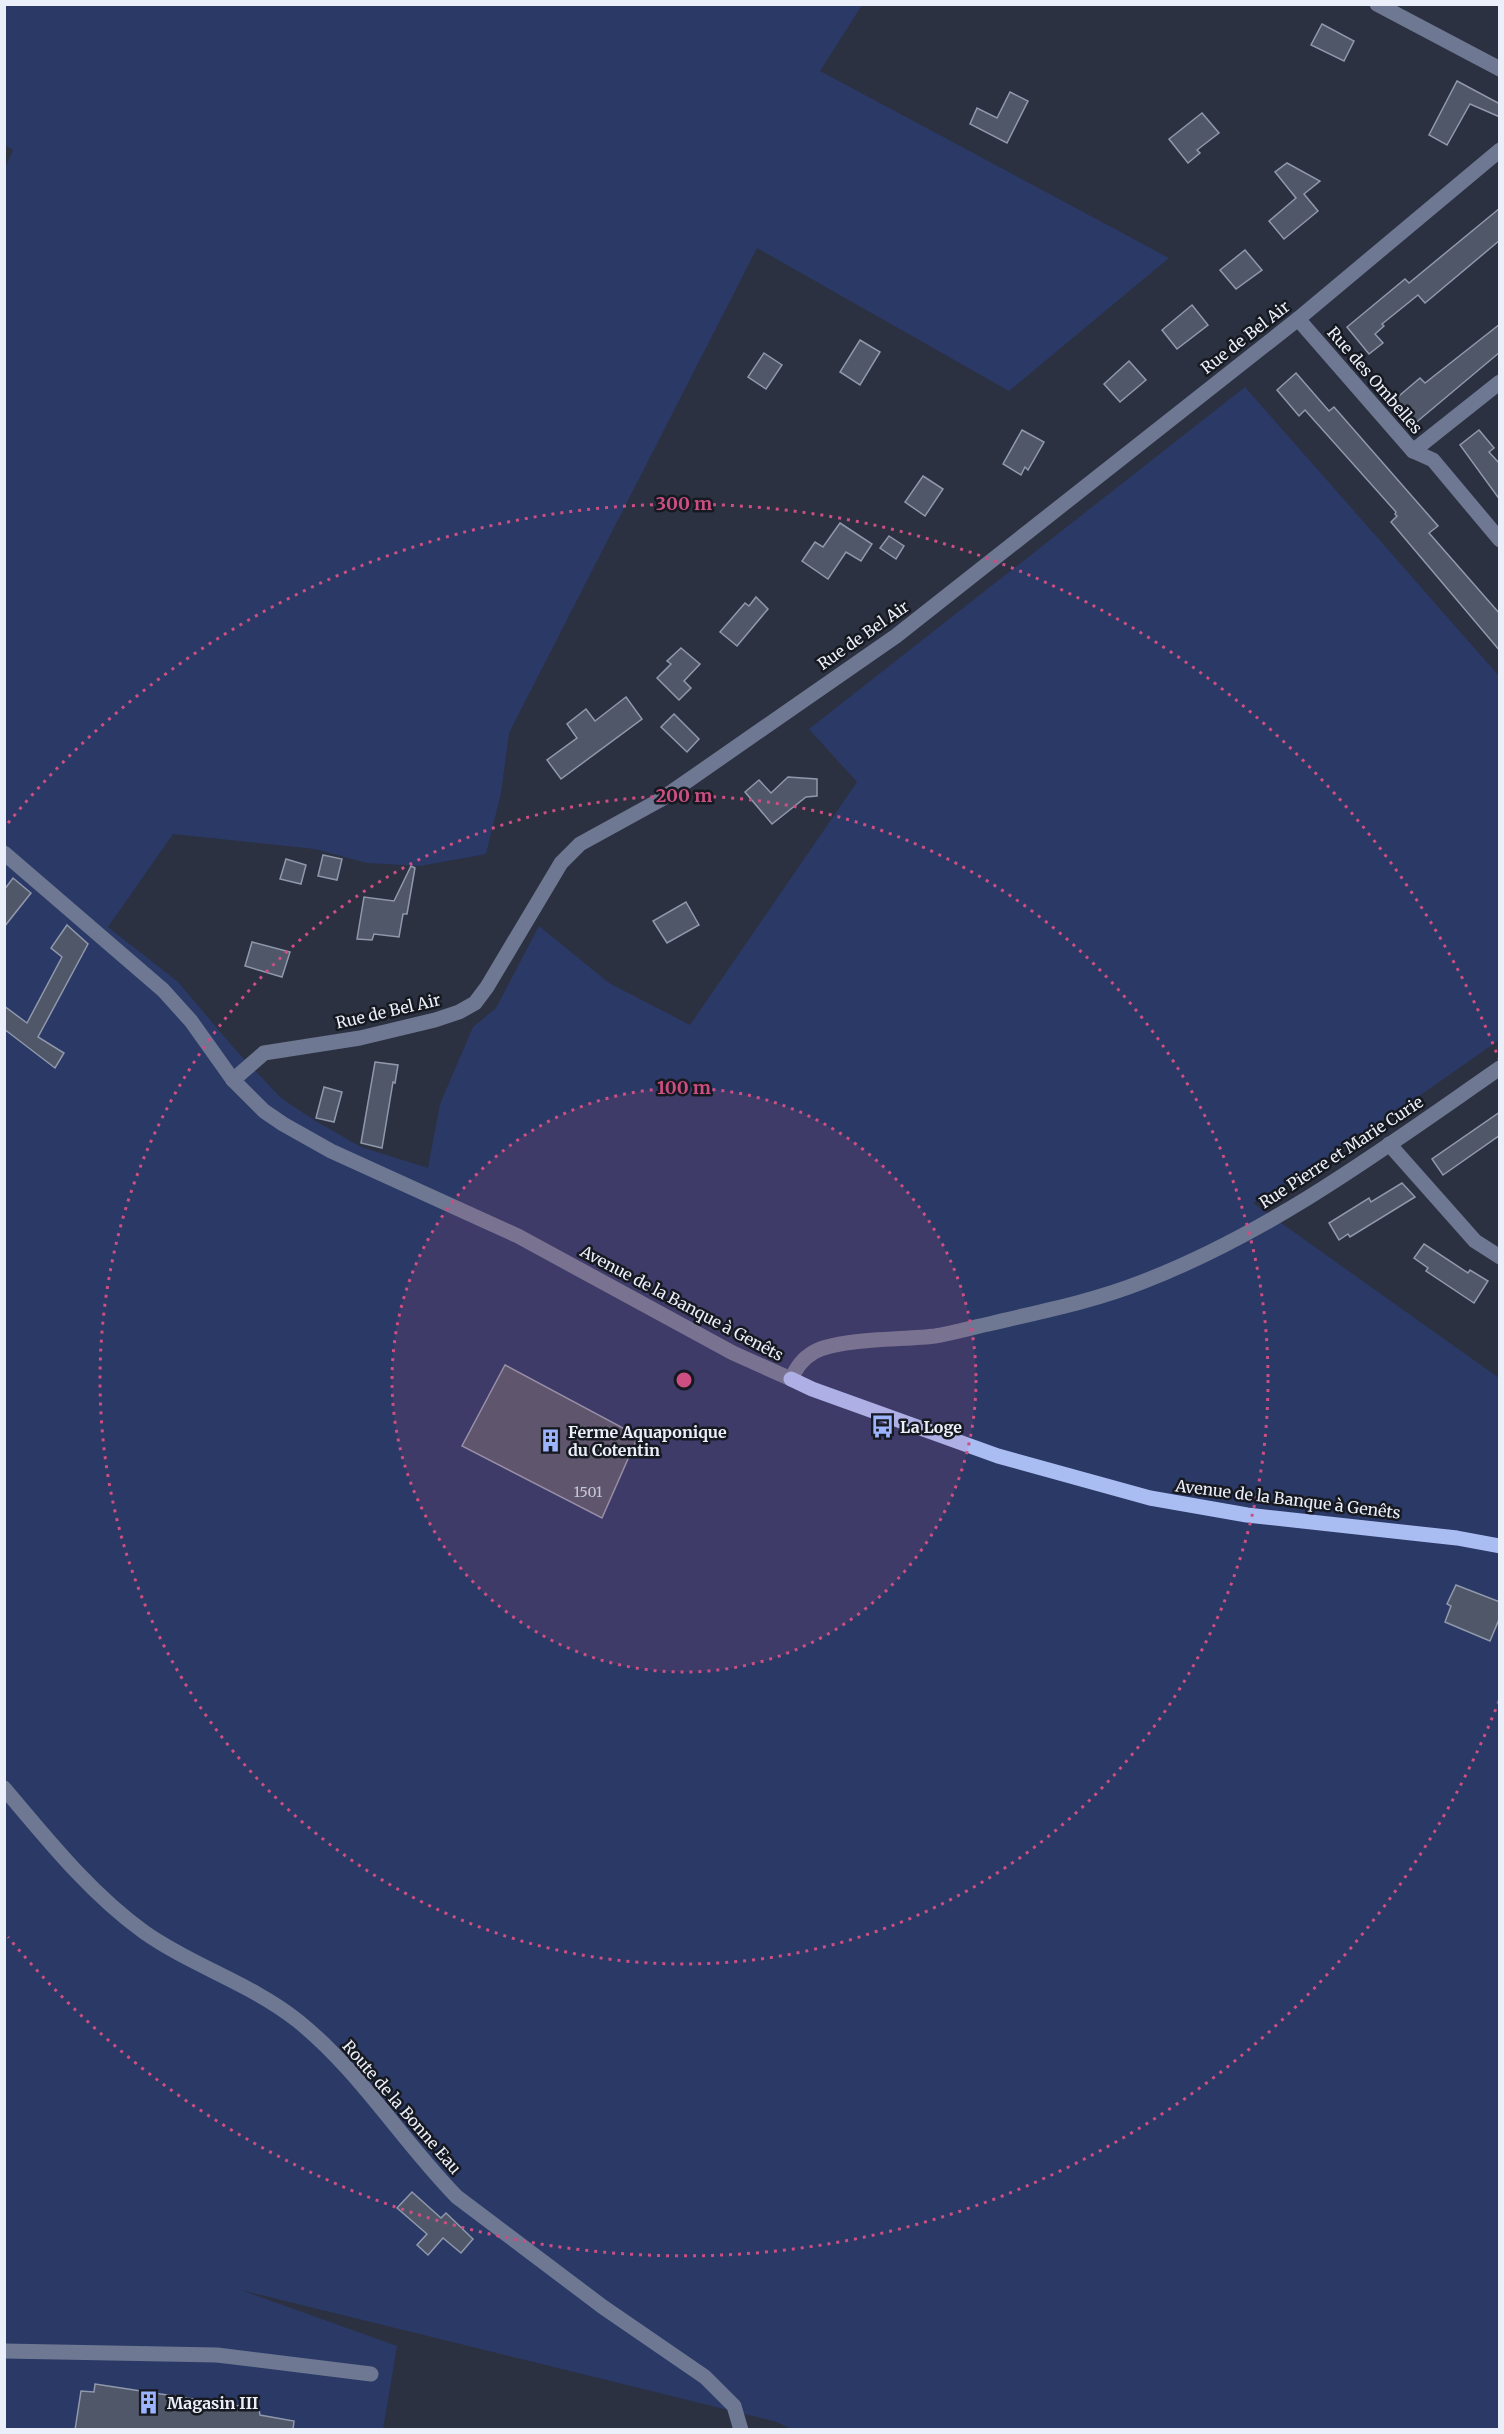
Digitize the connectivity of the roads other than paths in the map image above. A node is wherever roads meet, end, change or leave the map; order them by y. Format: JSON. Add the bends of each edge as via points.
{"nodes":[{"id":1,"x":1377,"y":4,"type":"edge"},
{"id":2,"x":1500,"y":69,"type":"edge"},
{"id":3,"x":1500,"y":150,"type":"edge"},
{"id":4,"x":1298,"y":319,"type":"junction"},
{"id":5,"x":1500,"y":382,"type":"edge"},
{"id":6,"x":1413,"y":452,"type":"junction"},
{"id":7,"x":1500,"y":540,"type":"edge"},
{"id":8,"x":4,"y":853,"type":"edge"},
{"id":9,"x":1500,"y":1068,"type":"edge"},
{"id":10,"x":233,"y":1080,"type":"junction"},
{"id":11,"x":1389,"y":1144,"type":"junction"},
{"id":12,"x":1500,"y":1257,"type":"edge"},
{"id":13,"x":791,"y":1379,"type":"junction"},
{"id":14,"x":1500,"y":1546,"type":"edge"},
{"id":15,"x":4,"y":1788,"type":"edge"},
{"id":16,"x":4,"y":2351,"type":"edge"},
{"id":17,"x":371,"y":2374,"type":"dead end"},
{"id":18,"x":741,"y":2430,"type":"edge"}],
"edges":[{"from":1,"to":2,"type":"street"},
{"from":3,"to":4,"type":"street","name":"Rue de Bel Air"},
{"from":4,"to":6,"type":"street","name":"Rue des Ombelles"},
{"from":4,"to":10,"type":"street","name":"Rue de Bel Air","via":[[896,636],[660,800],[580,844],[561,862],[475,1003],[459,1012],[391,1031],[264,1053]]},
{"from":5,"to":6,"type":"street"},
{"from":6,"to":7,"type":"street","name":"Rue des Ombelles","via":[[1433,460]]},
{"from":8,"to":10,"type":"street","name":"Avenue de la Banque à Genêts","via":[[164,990]]},
{"from":9,"to":11,"type":"street","name":"Rue Pierre et Marie Curie"},
{"from":10,"to":13,"type":"street","name":"Avenue de la Banque à Genêts","via":[[264,1111],[311,1140],[518,1236],[733,1353]]},
{"from":11,"to":12,"type":"street","via":[[1475,1241]]},
{"from":11,"to":13,"type":"street","name":"Rue Pierre et Marie Curie","via":[[1292,1208],[1230,1242],[1142,1282],[1061,1307],[936,1335],[833,1346],[814,1352],[799,1363]]},
{"from":13,"to":14,"type":"main road","name":"Avenue de la Banque à Genêts","via":[[998,1456],[1150,1498],[1236,1514]]},
{"from":15,"to":18,"type":"street","name":"Route de la Bonne Eau","via":[[117,1910],[181,1955],[299,2022],[367,2089],[457,2197],[593,2300],[705,2377],[734,2406]]},
{"from":16,"to":17,"type":"street","via":[[217,2355]]}]}
